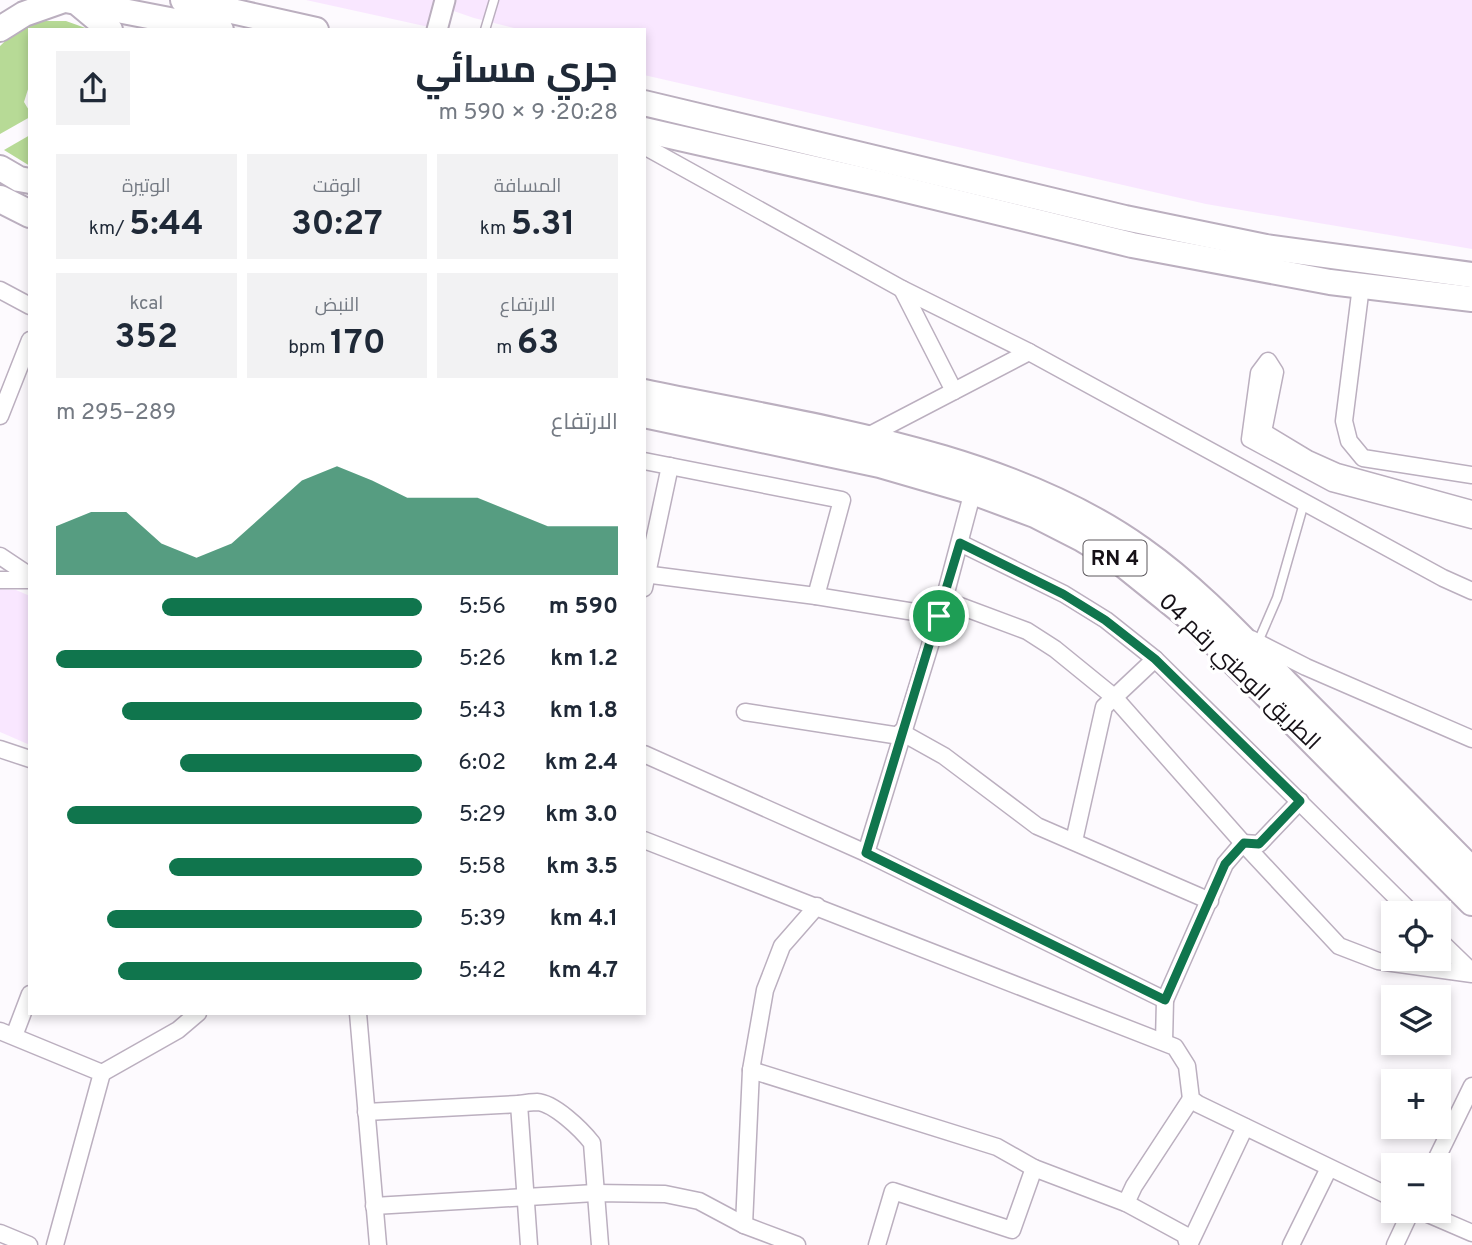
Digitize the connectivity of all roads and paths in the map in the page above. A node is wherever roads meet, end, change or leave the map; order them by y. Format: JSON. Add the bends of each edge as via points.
{"nodes":[{"id":1,"x":183,"y":0,"type":"edge"},
{"id":2,"x":445,"y":0,"type":"edge"},
{"id":3,"x":494,"y":0,"type":"edge"},
{"id":4,"x":69,"y":1,"type":"edge"},
{"id":5,"x":107,"y":28,"type":"edge"},
{"id":6,"x":210,"y":28,"type":"edge"},
{"id":7,"x":307,"y":28,"type":"edge"},
{"id":8,"x":438,"y":28,"type":"edge"},
{"id":9,"x":486,"y":28,"type":"edge"},
{"id":10,"x":0,"y":29,"type":"edge"},
{"id":11,"x":646,"y":103,"type":"edge"},
{"id":12,"x":646,"y":130,"type":"edge"},
{"id":13,"x":646,"y":147,"type":"edge"},
{"id":14,"x":0,"y":168,"type":"edge"},
{"id":15,"x":28,"y":181,"type":"edge"},
{"id":16,"x":0,"y":199,"type":"edge"},
{"id":17,"x":28,"y":213,"type":"edge"},
{"id":18,"x":1472,"y":275,"type":"edge"},
{"id":19,"x":1362,"y":286,"type":"junction"},
{"id":20,"x":902,"y":289,"type":"junction"},
{"id":21,"x":0,"y":290,"type":"edge"},
{"id":22,"x":1472,"y":299,"type":"edge"},
{"id":23,"x":28,"y":305,"type":"edge"},
{"id":24,"x":28,"y":345,"type":"edge"},
{"id":25,"x":1028,"y":352,"type":"junction"},
{"id":26,"x":954,"y":391,"type":"junction"},
{"id":27,"x":646,"y":393,"type":"edge"},
{"id":28,"x":646,"y":414,"type":"edge"},
{"id":29,"x":0,"y":416,"type":"edge"},
{"id":30,"x":862,"y":439,"type":"junction"},
{"id":31,"x":646,"y":461,"type":"edge"},
{"id":32,"x":670,"y":466,"type":"junction"},
{"id":33,"x":1472,"y":475,"type":"edge"},
{"id":34,"x":973,"y":491,"type":"junction"},
{"id":35,"x":1304,"y":503,"type":"junction"},
{"id":36,"x":1472,"y":509,"type":"edge"},
{"id":37,"x":1472,"y":520,"type":"edge"},
{"id":38,"x":960,"y":543,"type":"junction"},
{"id":39,"x":0,"y":556,"type":"edge"},
{"id":40,"x":646,"y":574,"type":"edge"},
{"id":41,"x":28,"y":577,"type":"edge"},
{"id":42,"x":28,"y":578,"type":"edge"},
{"id":43,"x":646,"y":579,"type":"edge"},
{"id":44,"x":0,"y":580,"type":"edge"},
{"id":45,"x":1472,"y":591,"type":"edge"},
{"id":46,"x":816,"y":596,"type":"junction"},
{"id":47,"x":941,"y":608,"type":"junction"},
{"id":48,"x":1232,"y":629,"type":"junction"},
{"id":49,"x":1258,"y":642,"type":"junction"},
{"id":50,"x":1155,"y":659,"type":"junction"},
{"id":51,"x":1114,"y":697,"type":"junction"},
{"id":52,"x":745,"y":712,"type":"dead end"},
{"id":53,"x":901,"y":734,"type":"junction"},
{"id":54,"x":1472,"y":739,"type":"edge"},
{"id":55,"x":0,"y":748,"type":"edge"},
{"id":56,"x":646,"y":755,"type":"edge"},
{"id":57,"x":28,"y":758,"type":"edge"},
{"id":58,"x":1300,"y":801,"type":"junction"},
{"id":59,"x":646,"y":841,"type":"edge"},
{"id":60,"x":1074,"y":841,"type":"junction"},
{"id":61,"x":1244,"y":843,"type":"junction"},
{"id":62,"x":866,"y":853,"type":"junction"},
{"id":63,"x":1472,"y":871,"type":"edge"},
{"id":64,"x":1210,"y":901,"type":"junction"},
{"id":65,"x":1400,"y":901,"type":"edge"},
{"id":66,"x":1472,"y":902,"type":"edge"},
{"id":67,"x":817,"y":906,"type":"junction"},
{"id":68,"x":1451,"y":952,"type":"edge"},
{"id":69,"x":1472,"y":973,"type":"edge"},
{"id":70,"x":28,"y":997,"type":"edge"},
{"id":71,"x":1165,"y":1000,"type":"junction"},
{"id":72,"x":196,"y":1015,"type":"edge"},
{"id":73,"x":358,"y":1015,"type":"edge"},
{"id":74,"x":7,"y":1033,"type":"edge"},
{"id":75,"x":1164,"y":1042,"type":"junction"},
{"id":76,"x":751,"y":1070,"type":"junction"},
{"id":77,"x":102,"y":1073,"type":"junction"},
{"id":78,"x":1472,"y":1086,"type":"edge"},
{"id":79,"x":1191,"y":1099,"type":"junction"},
{"id":80,"x":519,"y":1104,"type":"junction"},
{"id":81,"x":366,"y":1112,"type":"junction"},
{"id":82,"x":1245,"y":1127,"type":"junction"},
{"id":83,"x":1439,"y":1153,"type":"edge"},
{"id":84,"x":1034,"y":1168,"type":"junction"},
{"id":85,"x":1329,"y":1168,"type":"junction"},
{"id":86,"x":1381,"y":1192,"type":"edge"},
{"id":87,"x":595,"y":1193,"type":"junction"},
{"id":88,"x":526,"y":1196,"type":"junction"},
{"id":89,"x":1126,"y":1203,"type":"junction"},
{"id":90,"x":374,"y":1206,"type":"junction"},
{"id":91,"x":1405,"y":1223,"type":"edge"},
{"id":92,"x":1449,"y":1223,"type":"edge"},
{"id":93,"x":744,"y":1225,"type":"junction"},
{"id":94,"x":0,"y":1233,"type":"edge"},
{"id":95,"x":1472,"y":1233,"type":"edge"},
{"id":96,"x":29,"y":1245,"type":"edge"},
{"id":97,"x":55,"y":1245,"type":"edge"},
{"id":98,"x":377,"y":1245,"type":"edge"},
{"id":99,"x":529,"y":1245,"type":"edge"},
{"id":100,"x":600,"y":1245,"type":"edge"},
{"id":101,"x":797,"y":1245,"type":"edge"},
{"id":102,"x":877,"y":1245,"type":"edge"},
{"id":103,"x":1189,"y":1245,"type":"edge"},
{"id":104,"x":1291,"y":1245,"type":"edge"},
{"id":105,"x":1395,"y":1245,"type":"edge"}],
"edges":[{"from":1,"to":7,"type":"main road"},
{"from":2,"to":8,"type":"street"},
{"from":3,"to":9,"type":"lane"},
{"from":4,"to":5,"type":"main road"},
{"from":4,"to":6,"type":"main road"},
{"from":4,"to":10,"type":"main road","via":[[24,14]]},
{"from":11,"to":18,"type":"main road","via":[[1125,218],[1266,247]]},
{"from":12,"to":19,"type":"main road","via":[[1132,245]]},
{"from":13,"to":20,"type":"street"},
{"from":14,"to":15,"type":"main road"},
{"from":16,"to":17,"type":"highway"},
{"from":19,"to":22,"type":"main road"},
{"from":19,"to":33,"type":"street","via":[[1344,421],[1349,442],[1363,458]]},
{"from":20,"to":25,"type":"street"},
{"from":20,"to":26,"type":"street"},
{"from":21,"to":23,"type":"street"},
{"from":24,"to":29,"type":"street"},
{"from":25,"to":26,"type":"street"},
{"from":25,"to":35,"type":"street"},
{"from":26,"to":30,"type":"street"},
{"from":27,"to":30,"type":"highway","name":"الطريق الوطني رقم 04","number":"RN 4"},
{"from":28,"to":34,"type":"highway","name":"الطريق الوطني رقم 04","number":"RN 4","via":[[880,464]]},
{"from":30,"to":48,"type":"highway","name":"الطريق الوطني رقم 04","number":"RN 4","via":[[938,458],[1054,500],[1140,548]]},
{"from":31,"to":32,"type":"street"},
{"from":32,"to":40,"type":"street"},
{"from":32,"to":46,"type":"street","via":[[842,500]]},
{"from":34,"to":38,"type":"street"},
{"from":34,"to":66,"type":"highway","name":"الطريق الوطني رقم 04","number":"RN 4","via":[[1082,538],[1120,561],[1192,619]]},
{"from":35,"to":45,"type":"street"},
{"from":35,"to":49,"type":"lane","via":[[1277,597]]},
{"from":36,"to":37,"type":"street","via":[[1337,472],[1263,432],[1275,372],[1268,361],[1259,373],[1250,439],[1332,482]]},
{"from":38,"to":47,"type":"street"},
{"from":38,"to":50,"type":"street","via":[[1063,594]]},
{"from":39,"to":41,"type":"street"},
{"from":42,"to":44,"type":"street"},
{"from":43,"to":46,"type":"street"},
{"from":46,"to":47,"type":"street"},
{"from":47,"to":51,"type":"street","via":[[1027,631]]},
{"from":47,"to":53,"type":"street"},
{"from":48,"to":49,"type":"street"},
{"from":48,"to":63,"type":"highway","name":"الطريق الوطني رقم 04","number":"RN 4"},
{"from":49,"to":54,"type":"street"},
{"from":50,"to":51,"type":"street"},
{"from":50,"to":58,"type":"street"},
{"from":51,"to":60,"type":"street","via":[[1104,706]]},
{"from":51,"to":61,"type":"street"},
{"from":52,"to":53,"type":"street"},
{"from":53,"to":60,"type":"street","via":[[944,756],[1037,826]]},
{"from":53,"to":62,"type":"street"},
{"from":55,"to":57,"type":"street"},
{"from":56,"to":62,"type":"street"},
{"from":58,"to":61,"type":"street","via":[[1259,844]]},
{"from":58,"to":65,"type":"street"},
{"from":59,"to":67,"type":"street"},
{"from":60,"to":64,"type":"street"},
{"from":61,"to":64,"type":"street","via":[[1225,864]]},
{"from":61,"to":69,"type":"street","via":[[1339,946],[1378,961]]},
{"from":62,"to":71,"type":"street"},
{"from":64,"to":71,"type":"street"},
{"from":67,"to":75,"type":"street"},
{"from":67,"to":76,"type":"street","via":[[782,946],[765,990]]},
{"from":68,"to":69,"type":"street"},
{"from":70,"to":74,"type":"street"},
{"from":71,"to":75,"type":"street"},
{"from":72,"to":77,"type":"street"},
{"from":73,"to":81,"type":"street"},
{"from":74,"to":77,"type":"street"},
{"from":75,"to":79,"type":"street","via":[[1182,1055]]},
{"from":76,"to":84,"type":"street","via":[[997,1147]]},
{"from":76,"to":93,"type":"street"},
{"from":77,"to":97,"type":"street"},
{"from":78,"to":83,"type":"street"},
{"from":79,"to":82,"type":"street"},
{"from":79,"to":89,"type":"street"},
{"from":80,"to":81,"type":"street"},
{"from":80,"to":87,"type":"street","via":[[549,1106],[582,1130],[592,1143]]},
{"from":80,"to":88,"type":"street"},
{"from":81,"to":90,"type":"street"},
{"from":82,"to":85,"type":"street"},
{"from":82,"to":103,"type":"street"},
{"from":84,"to":89,"type":"street"},
{"from":84,"to":102,"type":"street","via":[[1012,1230],[892,1191]]},
{"from":85,"to":86,"type":"street"},
{"from":85,"to":104,"type":"street"},
{"from":87,"to":88,"type":"street"},
{"from":87,"to":93,"type":"street","via":[[681,1195]]},
{"from":87,"to":100,"type":"street"},
{"from":88,"to":90,"type":"street"},
{"from":88,"to":99,"type":"street"},
{"from":89,"to":103,"type":"street","via":[[1185,1235]]},
{"from":90,"to":98,"type":"street"},
{"from":91,"to":105,"type":"street"},
{"from":92,"to":95,"type":"street"},
{"from":93,"to":101,"type":"street"},
{"from":94,"to":96,"type":"street"}]}
